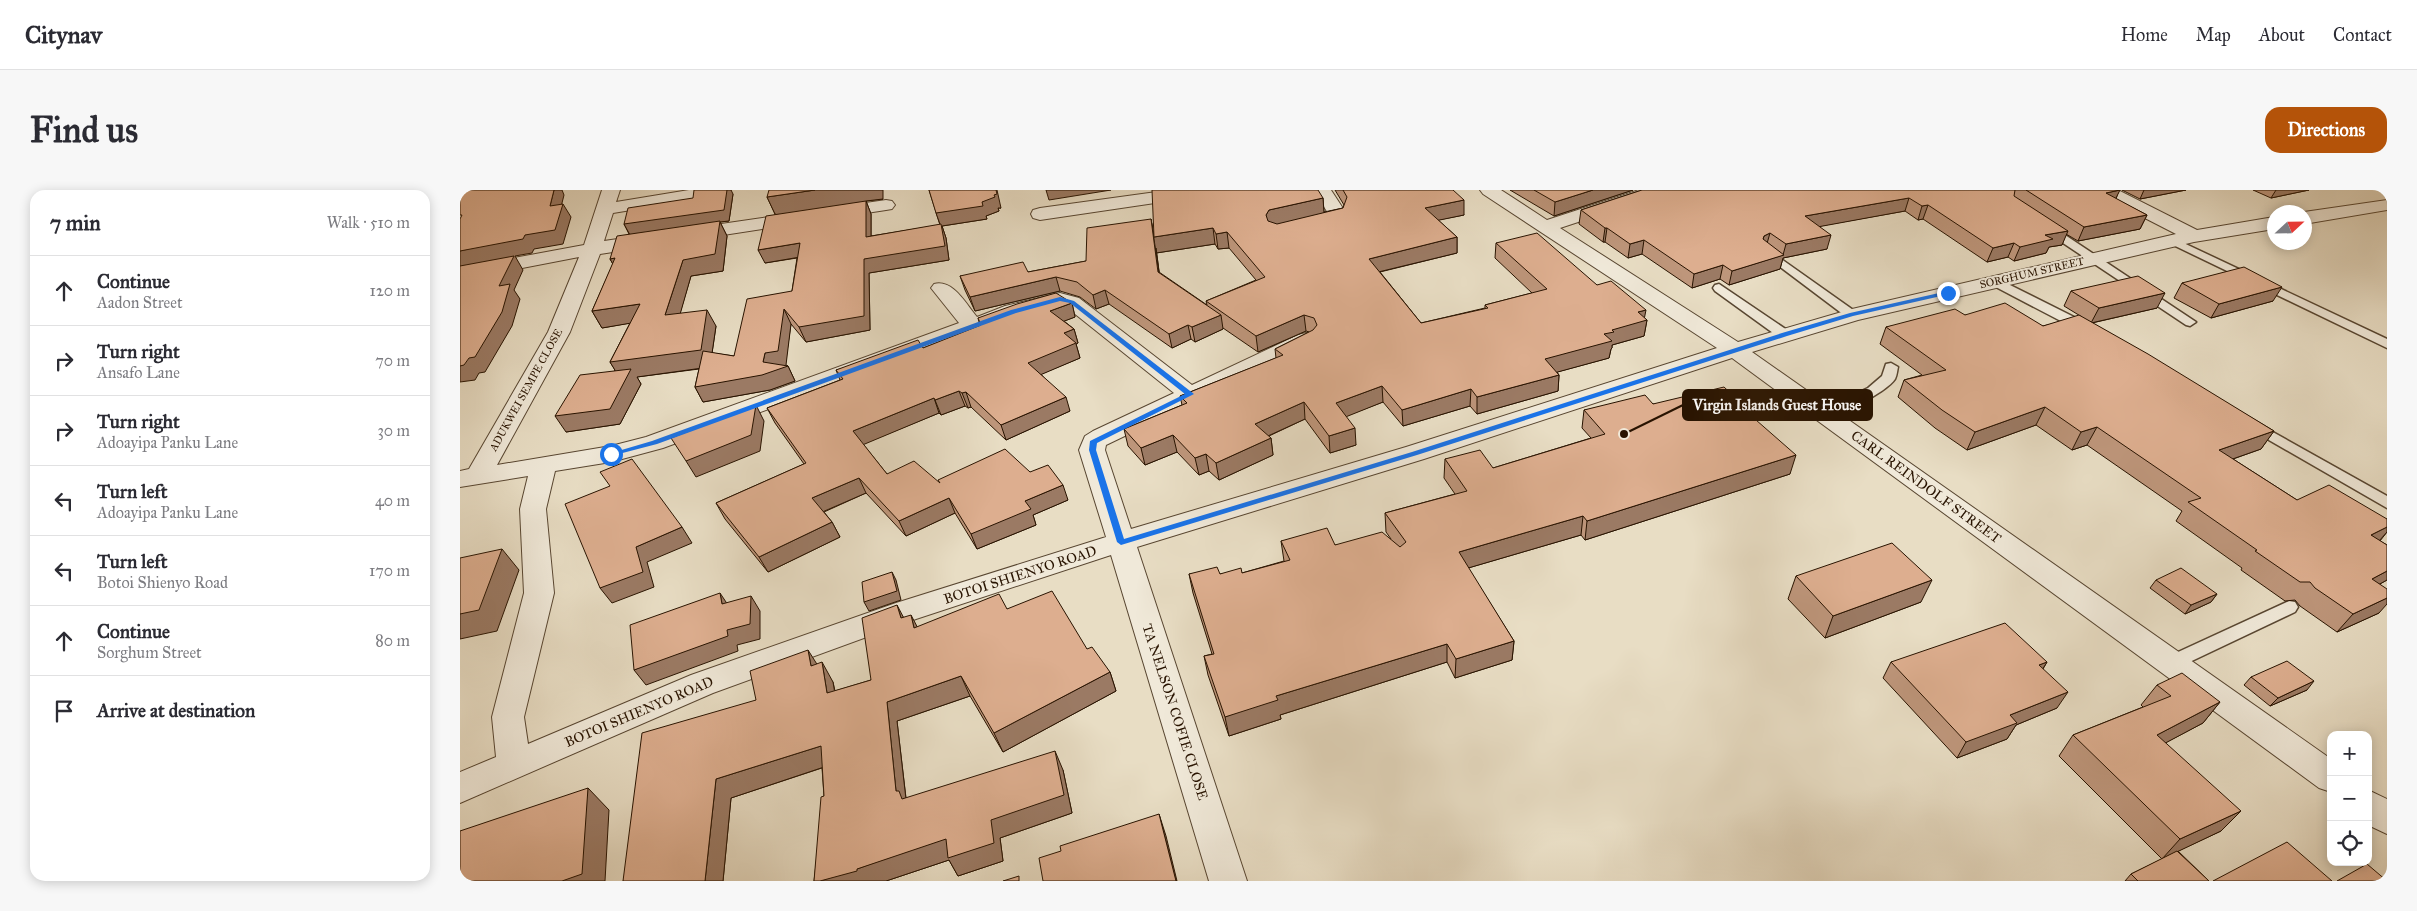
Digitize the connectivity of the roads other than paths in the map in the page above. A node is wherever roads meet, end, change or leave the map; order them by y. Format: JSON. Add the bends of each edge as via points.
{"nodes":[{"id":1,"x":722,"y":190,"type":"edge"},
{"id":2,"x":1209,"y":190,"type":"edge"},
{"id":3,"x":1322,"y":190,"type":"edge"},
{"id":4,"x":1490,"y":190,"type":"edge"},
{"id":5,"x":1657,"y":190,"type":"edge"},
{"id":6,"x":2104,"y":190,"type":"edge"},
{"id":7,"x":608,"y":200,"type":"edge"},
{"id":8,"x":886,"y":205,"type":"dead end"},
{"id":9,"x":2387,"y":205,"type":"edge"},
{"id":10,"x":1040,"y":214,"type":"dead end"},
{"id":11,"x":2312,"y":217,"type":"edge"},
{"id":12,"x":2038,"y":221,"type":"edge"},
{"id":13,"x":2267,"y":224,"type":"edge"},
{"id":14,"x":1547,"y":226,"type":"junction"},
{"id":15,"x":1286,"y":229,"type":"edge"},
{"id":16,"x":2194,"y":236,"type":"junction"},
{"id":17,"x":2173,"y":241,"type":"junction"},
{"id":18,"x":592,"y":249,"type":"junction"},
{"id":19,"x":1768,"y":252,"type":"edge"},
{"id":20,"x":2094,"y":259,"type":"junction"},
{"id":21,"x":460,"y":274,"type":"edge"},
{"id":22,"x":1996,"y":282,"type":"junction"},
{"id":23,"x":941,"y":288,"type":"dead end"},
{"id":24,"x":1719,"y":288,"type":"dead end"},
{"id":25,"x":1852,"y":315,"type":"junction"},
{"id":26,"x":2190,"y":322,"type":"dead end"},
{"id":27,"x":973,"y":326,"type":"junction"},
{"id":28,"x":1785,"y":335,"type":"junction"},
{"id":29,"x":2097,"y":335,"type":"edge"},
{"id":30,"x":1306,"y":340,"type":"edge"},
{"id":31,"x":2387,"y":344,"type":"edge"},
{"id":32,"x":1735,"y":350,"type":"junction"},
{"id":33,"x":1891,"y":367,"type":"dead end"},
{"id":34,"x":1190,"y":394,"type":"junction"},
{"id":35,"x":1823,"y":414,"type":"junction"},
{"id":36,"x":2242,"y":419,"type":"edge"},
{"id":37,"x":544,"y":465,"type":"junction"},
{"id":38,"x":469,"y":478,"type":"edge"},
{"id":39,"x":2387,"y":503,"type":"edge"},
{"id":40,"x":1121,"y":542,"type":"junction"},
{"id":41,"x":2290,"y":607,"type":"dead end"},
{"id":42,"x":2172,"y":663,"type":"junction"},
{"id":43,"x":514,"y":765,"type":"junction"},
{"id":44,"x":2328,"y":776,"type":"edge"},
{"id":45,"x":460,"y":788,"type":"edge"},
{"id":46,"x":2372,"y":807,"type":"edge"},
{"id":47,"x":2387,"y":818,"type":"edge"},
{"id":48,"x":1228,"y":881,"type":"edge"}],
"edges":[{"from":1,"to":7,"type":"street"},
{"from":2,"to":10,"type":"street"},
{"from":3,"to":15,"type":"street","via":[[1337,213],[1335,218]]},
{"from":4,"to":14,"type":"street","name":"CARL REINDOLF STREET"},
{"from":5,"to":14,"type":"street"},
{"from":6,"to":16,"type":"street"},
{"from":7,"to":18,"type":"street","name":"ADUKWEI SEMPE CLOSE"},
{"from":8,"to":18,"type":"street"},
{"from":9,"to":11,"type":"street"},
{"from":12,"to":20,"type":"lane"},
{"from":13,"to":16,"type":"street","name":"SORGHUM STREET"},
{"from":14,"to":32,"type":"street","name":"CARL REINDOLF STREET"},
{"from":16,"to":17,"type":"street","name":"SORGHUM STREET"},
{"from":17,"to":20,"type":"street","name":"SORGHUM STREET"},
{"from":17,"to":31,"type":"lane"},
{"from":18,"to":21,"type":"street"},
{"from":18,"to":38,"type":"street","name":"ADUKWEI SEMPE CLOSE","via":[[559,332]]},
{"from":19,"to":25,"type":"lane"},
{"from":20,"to":22,"type":"street","name":"SORGHUM STREET"},
{"from":20,"to":26,"type":"lane"},
{"from":22,"to":25,"type":"street","name":"SORGHUM STREET"},
{"from":22,"to":29,"type":"lane"},
{"from":23,"to":27,"type":"street"},
{"from":24,"to":28,"type":"lane"},
{"from":25,"to":28,"type":"street","name":"SORGHUM STREET"},
{"from":27,"to":34,"type":"street","via":[[1044,302],[1060,299],[1072,302]]},
{"from":27,"to":37,"type":"street","via":[[654,442],[611,454]]},
{"from":28,"to":32,"type":"street","name":"SORGHUM STREET"},
{"from":30,"to":34,"type":"street"},
{"from":32,"to":35,"type":"street","name":"CARL REINDOLF STREET"},
{"from":32,"to":40,"type":"street","name":"BOTOI SHIENYO ROAD","via":[[1415,453]]},
{"from":33,"to":35,"type":"lane","via":[[1890,377],[1873,391]]},
{"from":34,"to":40,"type":"street","name":"TA NELSON COFIE CLOSE","via":[[1094,441],[1092,450]]},
{"from":35,"to":42,"type":"street","name":"CARL REINDOLF STREET"},
{"from":36,"to":39,"type":"lane"},
{"from":37,"to":38,"type":"street"},
{"from":37,"to":43,"type":"street","via":[[533,509],[539,593],[508,718]]},
{"from":40,"to":43,"type":"street","name":"BOTOI SHIENYO ROAD","via":[[906,611],[702,684]]},
{"from":40,"to":48,"type":"street","name":"TA NELSON COFIE CLOSE"},
{"from":41,"to":42,"type":"lane"},
{"from":42,"to":44,"type":"street","name":"CARL REINDOLF STREET"},
{"from":43,"to":45,"type":"street","name":"BOTOI SHIENYO ROAD"},
{"from":46,"to":47,"type":"street"}]}
